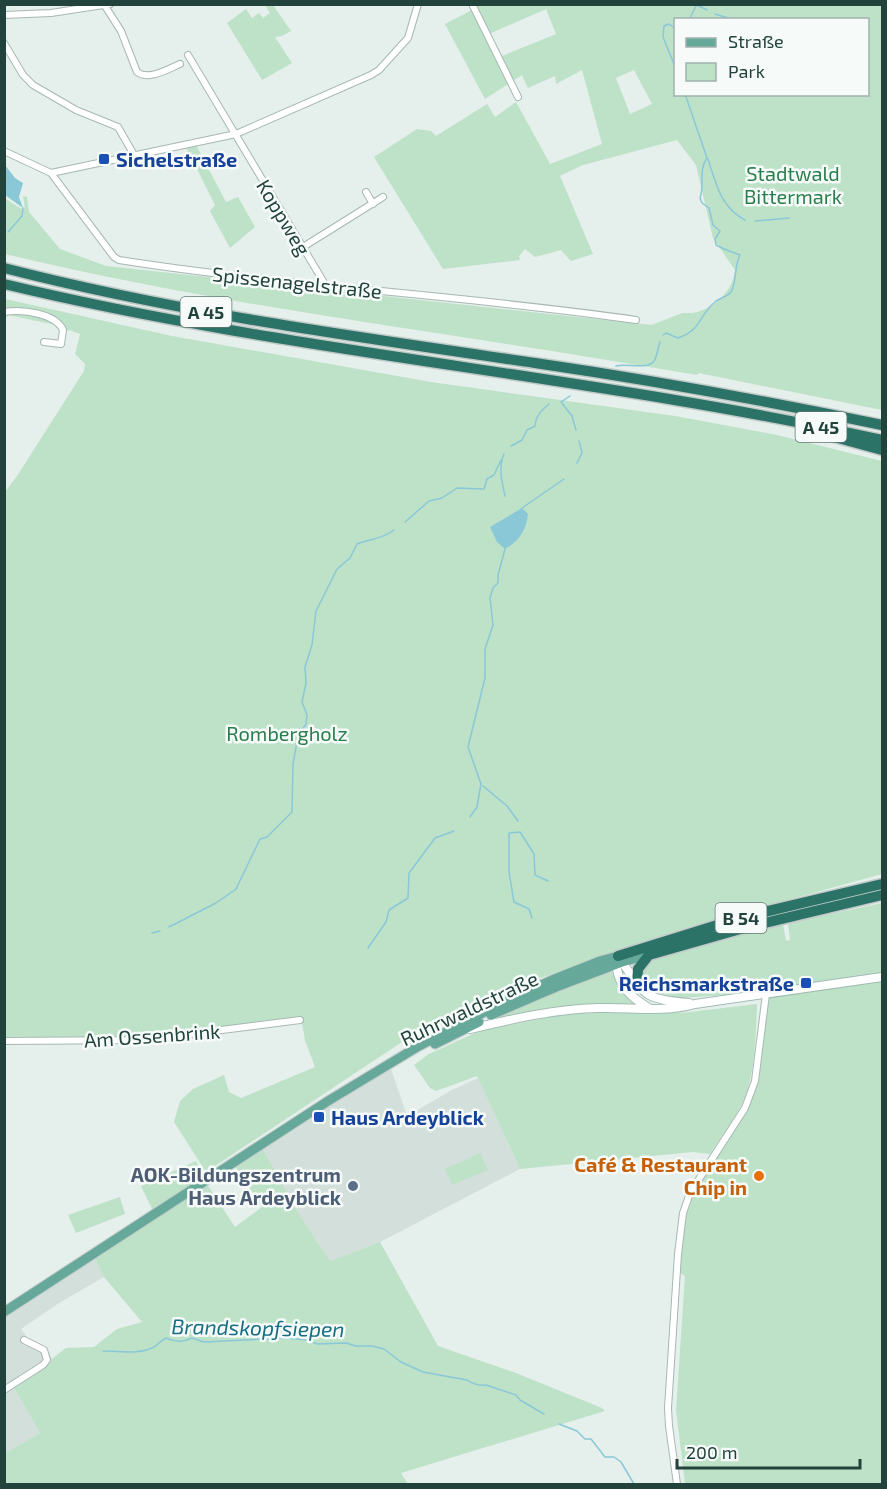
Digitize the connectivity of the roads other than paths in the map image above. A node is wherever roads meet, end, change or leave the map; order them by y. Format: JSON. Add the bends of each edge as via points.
{"nodes":[{"id":1,"x":418,"y":4,"type":"edge"},
{"id":2,"x":472,"y":4,"type":"edge"},
{"id":3,"x":108,"y":5,"type":"edge"},
{"id":4,"x":4,"y":15,"type":"edge"},
{"id":5,"x":4,"y":43,"type":"edge"},
{"id":6,"x":189,"y":55,"type":"dead end"},
{"id":7,"x":180,"y":64,"type":"dead end"},
{"id":8,"x":518,"y":98,"type":"dead end"},
{"id":9,"x":236,"y":134,"type":"junction"},
{"id":10,"x":4,"y":150,"type":"edge"},
{"id":11,"x":134,"y":155,"type":"junction"},
{"id":12,"x":51,"y":173,"type":"junction"},
{"id":13,"x":366,"y":192,"type":"dead end"},
{"id":14,"x":383,"y":197,"type":"dead end"},
{"id":15,"x":373,"y":204,"type":"junction"},
{"id":16,"x":303,"y":247,"type":"junction"},
{"id":17,"x":4,"y":268,"type":"edge"},
{"id":18,"x":4,"y":284,"type":"edge"},
{"id":19,"x":326,"y":285,"type":"junction"},
{"id":20,"x":4,"y":312,"type":"edge"},
{"id":21,"x":636,"y":320,"type":"dead end"},
{"id":22,"x":44,"y":342,"type":"dead end"},
{"id":23,"x":878,"y":424,"type":"edge"},
{"id":24,"x":882,"y":440,"type":"edge"},
{"id":25,"x":869,"y":442,"type":"junction"},
{"id":26,"x":882,"y":450,"type":"edge"},
{"id":27,"x":882,"y":884,"type":"edge"},
{"id":28,"x":882,"y":895,"type":"edge"},
{"id":29,"x":650,"y":955,"type":"junction"},
{"id":30,"x":619,"y":960,"type":"junction"},
{"id":31,"x":882,"y":976,"type":"edge"},
{"id":32,"x":637,"y":983,"type":"junction"},
{"id":33,"x":766,"y":993,"type":"junction"},
{"id":34,"x":695,"y":1004,"type":"junction"},
{"id":35,"x":650,"y":1009,"type":"junction"},
{"id":36,"x":300,"y":1020,"type":"dead end"},
{"id":37,"x":458,"y":1032,"type":"junction"},
{"id":38,"x":4,"y":1041,"type":"edge"},
{"id":39,"x":397,"y":1061,"type":"junction"},
{"id":40,"x":4,"y":1312,"type":"edge"},
{"id":41,"x":24,"y":1340,"type":"dead end"},
{"id":42,"x":4,"y":1390,"type":"edge"},
{"id":43,"x":677,"y":1485,"type":"edge"}],
"edges":[{"from":1,"to":9,"type":"street","via":[[408,38],[379,70]]},
{"from":2,"to":8,"type":"street"},
{"from":3,"to":4,"type":"street"},
{"from":3,"to":7,"type":"street","via":[[141,76]]},
{"from":5,"to":11,"type":"street","via":[[33,85],[76,110],[118,127]]},
{"from":6,"to":9,"type":"street","name":"Koppweg"},
{"from":9,"to":11,"type":"street"},
{"from":9,"to":16,"type":"street","name":"Koppweg"},
{"from":10,"to":12,"type":"street","name":"Spissenagelstraße"},
{"from":11,"to":12,"type":"street"},
{"from":12,"to":19,"type":"street","name":"Spissenagelstraße","via":[[119,260]]},
{"from":13,"to":15,"type":"street"},
{"from":14,"to":15,"type":"street"},
{"from":15,"to":16,"type":"street"},
{"from":16,"to":19,"type":"street","name":"Koppweg"},
{"from":17,"to":23,"type":"highway","number":"A 45","via":[[238,318],[695,389]]},
{"from":18,"to":25,"type":"highway","number":"A 45","via":[[199,325],[773,418]]},
{"from":19,"to":21,"type":"street","name":"Spissenagelstraße"},
{"from":20,"to":22,"type":"street","via":[[20,311],[57,322],[63,330],[61,344]]},
{"from":24,"to":25,"type":"highway","number":"A 45"},
{"from":25,"to":26,"type":"highway"},
{"from":27,"to":30,"type":"highway","name":"Ruhrwaldstraße","number":"B 54","via":[[743,917]]},
{"from":28,"to":29,"type":"highway","name":"Ruhrwaldstraße","number":"B 54"},
{"from":29,"to":30,"type":"main road","name":"Ruhrwaldstraße","number":"B 54"},
{"from":29,"to":32,"type":"highway","via":[[638,969]]},
{"from":30,"to":32,"type":"main road"},
{"from":30,"to":35,"type":"main road","via":[[620,981],[635,1000]]},
{"from":30,"to":37,"type":"main road","name":"Ruhrwaldstraße","number":"B 54"},
{"from":30,"to":39,"type":"main road","name":"Ruhrwaldstraße","number":"B 54","via":[[581,969],[496,1006]]},
{"from":31,"to":33,"type":"main road"},
{"from":32,"to":34,"type":"main road","via":[[655,998]]},
{"from":33,"to":34,"type":"main road"},
{"from":33,"to":43,"type":"street","via":[[752,1094],[690,1193],[683,1213],[668,1407]]},
{"from":34,"to":35,"type":"main road"},
{"from":35,"to":37,"type":"main road","via":[[557,1011]]},
{"from":36,"to":38,"type":"street","name":"Am Ossenbrink","via":[[143,1040]]},
{"from":37,"to":39,"type":"main road","name":"Ruhrwaldstraße","number":"B 54"},
{"from":39,"to":40,"type":"main road","number":"B 54","via":[[328,1101]]},
{"from":41,"to":42,"type":"street","via":[[44,1350],[47,1360]]}]}
